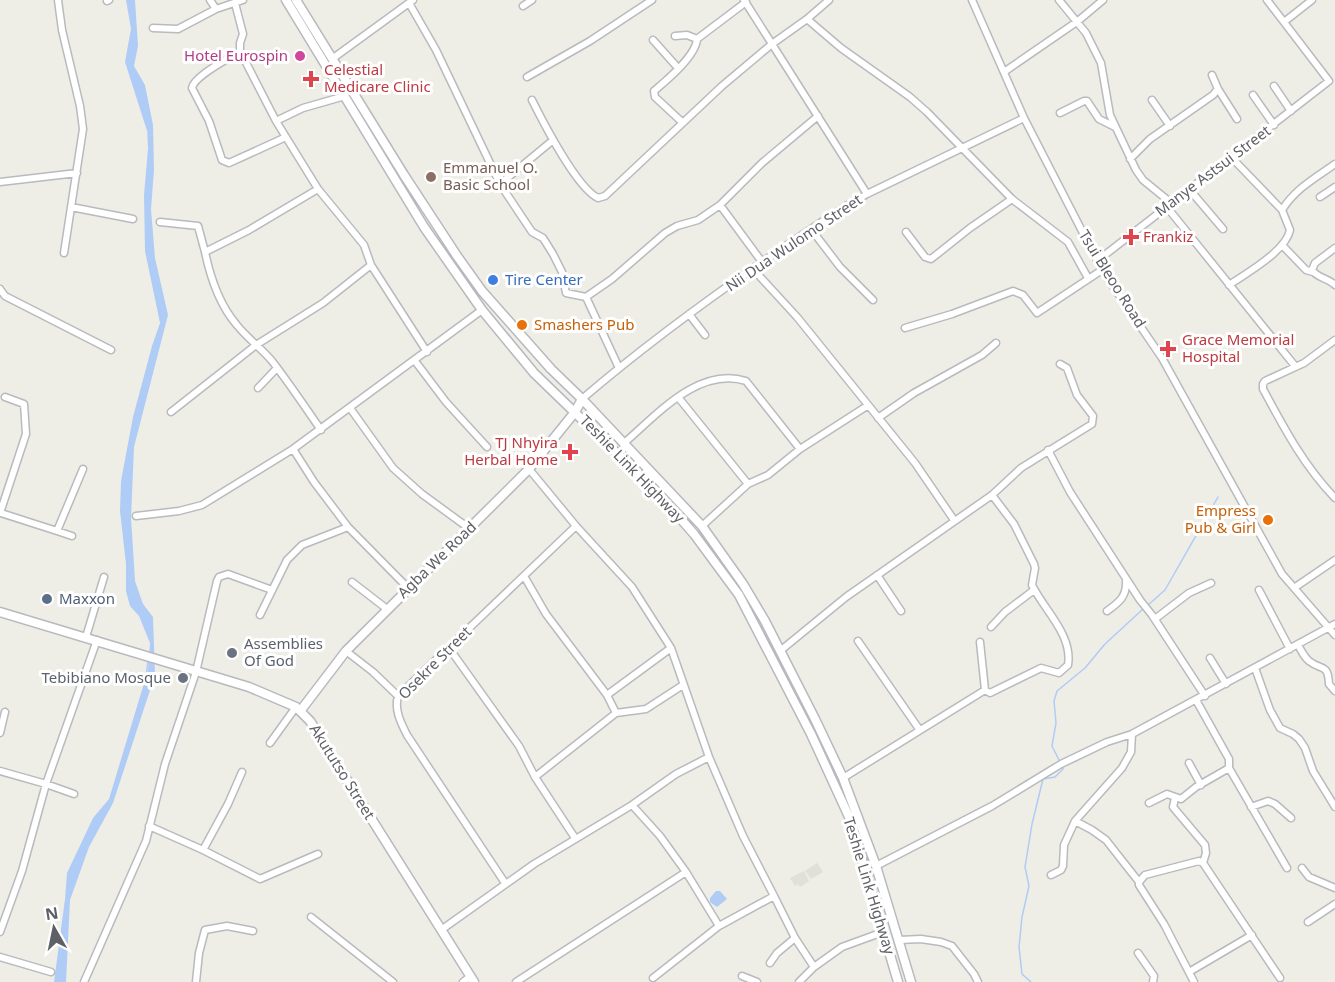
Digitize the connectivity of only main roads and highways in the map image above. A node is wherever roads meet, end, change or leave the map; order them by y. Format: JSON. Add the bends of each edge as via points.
{"nodes":[{"id":1,"x":285,"y":0,"type":"edge"},
{"id":2,"x":296,"y":0,"type":"edge"},
{"id":3,"x":582,"y":399,"type":"junction"},
{"id":4,"x":575,"y":412,"type":"junction"},
{"id":5,"x":0,"y":612,"type":"edge"},
{"id":6,"x":298,"y":708,"type":"junction"},
{"id":7,"x":469,"y":980,"type":"edge"},
{"id":8,"x":898,"y":982,"type":"edge"},
{"id":9,"x":911,"y":982,"type":"edge"}],
"edges":[{"from":1,"to":4,"type":"main road","name":"Teshie Link Highway","via":[[424,227],[482,310],[534,373]]},
{"from":2,"to":3,"type":"main road","name":"Teshie Link Highway","via":[[457,256],[495,306]]},
{"from":3,"to":4,"type":"main road","name":"Agba We Road"},
{"from":3,"to":9,"type":"main road","name":"Teshie Link Highway","via":[[702,526],[743,584],[843,778],[876,866]]},
{"from":4,"to":6,"type":"main road","name":"Agba We Road","via":[[529,469],[346,651]]},
{"from":4,"to":8,"type":"main road","name":"Teshie Link Highway","via":[[659,494],[739,595],[850,819]]},
{"from":5,"to":6,"type":"main road","via":[[249,687]]},
{"from":6,"to":7,"type":"main road","name":"Akututso Street"}]}
